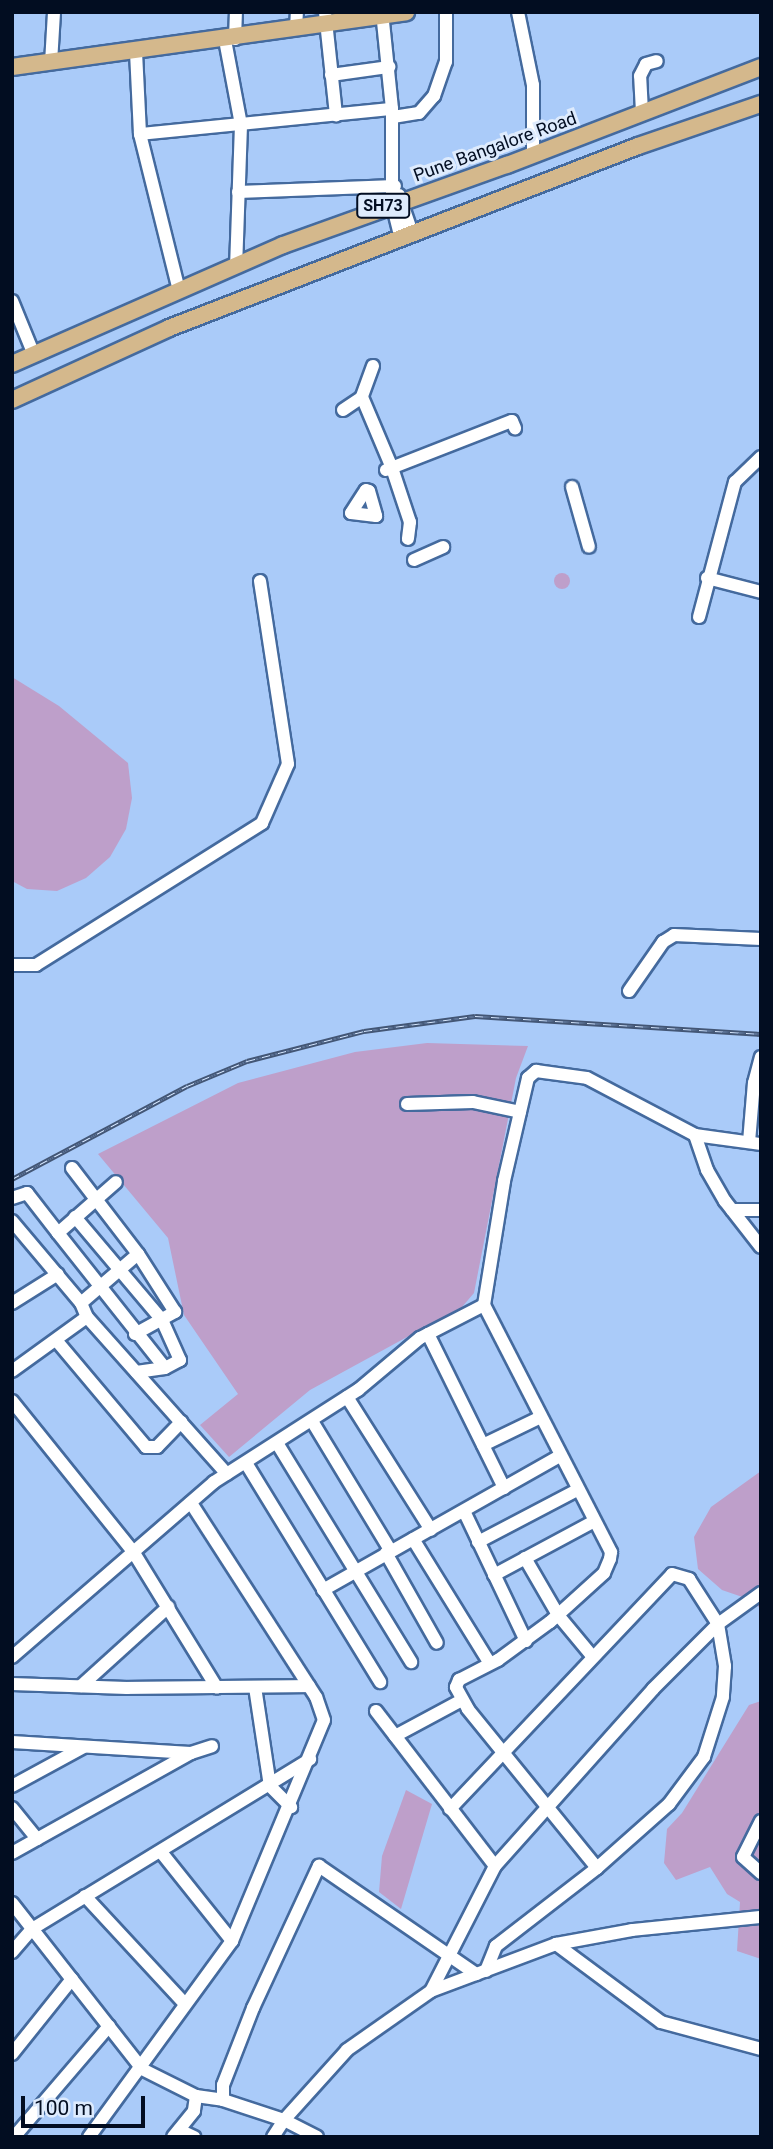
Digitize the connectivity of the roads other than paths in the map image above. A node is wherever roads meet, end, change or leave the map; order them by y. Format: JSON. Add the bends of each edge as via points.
{"nodes":[{"id":1,"x":54,"y":12,"type":"edge"},
{"id":2,"x":236,"y":12,"type":"edge"},
{"id":3,"x":407,"y":12,"type":"edge"},
{"id":4,"x":446,"y":12,"type":"edge"},
{"id":5,"x":518,"y":12,"type":"edge"},
{"id":6,"x":382,"y":14,"type":"edge"},
{"id":7,"x":325,"y":18,"type":"edge"},
{"id":8,"x":297,"y":20,"type":"edge"},
{"id":9,"x":230,"y":39,"type":"junction"},
{"id":10,"x":136,"y":52,"type":"junction"},
{"id":11,"x":657,"y":61,"type":"dead end"},
{"id":12,"x":51,"y":63,"type":"junction"},
{"id":13,"x":12,"y":67,"type":"edge"},
{"id":14,"x":389,"y":67,"type":"junction"},
{"id":15,"x":761,"y":67,"type":"edge"},
{"id":16,"x":331,"y":75,"type":"junction"},
{"id":17,"x":761,"y":104,"type":"edge"},
{"id":18,"x":642,"y":112,"type":"junction"},
{"id":19,"x":392,"y":113,"type":"junction"},
{"id":20,"x":336,"y":115,"type":"junction"},
{"id":21,"x":241,"y":125,"type":"junction"},
{"id":22,"x":140,"y":134,"type":"junction"},
{"id":23,"x":533,"y":156,"type":"junction"},
{"id":24,"x":238,"y":192,"type":"junction"},
{"id":25,"x":397,"y":195,"type":"junction"},
{"id":26,"x":406,"y":234,"type":"junction"},
{"id":27,"x":236,"y":266,"type":"junction"},
{"id":28,"x":179,"y":290,"type":"junction"},
{"id":29,"x":12,"y":301,"type":"edge"},
{"id":30,"x":34,"y":355,"type":"junction"},
{"id":31,"x":12,"y":364,"type":"edge"},
{"id":32,"x":373,"y":366,"type":"dead end"},
{"id":33,"x":362,"y":397,"type":"junction"},
{"id":34,"x":12,"y":400,"type":"edge"},
{"id":35,"x":343,"y":410,"type":"dead end"},
{"id":36,"x":515,"y":428,"type":"dead end"},
{"id":37,"x":761,"y":457,"type":"edge"},
{"id":38,"x":390,"y":469,"type":"junction"},
{"id":39,"x":572,"y":487,"type":"dead end"},
{"id":40,"x":408,"y":539,"type":"dead end"},
{"id":41,"x":443,"y":547,"type":"dead end"},
{"id":42,"x":589,"y":547,"type":"dead end"},
{"id":43,"x":414,"y":560,"type":"dead end"},
{"id":44,"x":707,"y":578,"type":"junction"},
{"id":45,"x":260,"y":581,"type":"dead end"},
{"id":46,"x":761,"y":592,"type":"edge"},
{"id":47,"x":699,"y":617,"type":"dead end"},
{"id":48,"x":761,"y":939,"type":"edge"},
{"id":49,"x":12,"y":965,"type":"edge"},
{"id":50,"x":629,"y":991,"type":"dead end"},
{"id":51,"x":761,"y":1058,"type":"edge"},
{"id":52,"x":407,"y":1104,"type":"dead end"},
{"id":53,"x":520,"y":1112,"type":"junction"},
{"id":54,"x":695,"y":1135,"type":"junction"},
{"id":55,"x":755,"y":1143,"type":"edge"},
{"id":56,"x":72,"y":1168,"type":"dead end"},
{"id":57,"x":116,"y":1182,"type":"dead end"},
{"id":58,"x":12,"y":1198,"type":"edge"},
{"id":59,"x":96,"y":1198,"type":"junction"},
{"id":60,"x":732,"y":1210,"type":"junction"},
{"id":61,"x":761,"y":1210,"type":"edge"},
{"id":62,"x":75,"y":1217,"type":"junction"},
{"id":63,"x":15,"y":1227,"type":"edge"},
{"id":64,"x":58,"y":1233,"type":"junction"},
{"id":65,"x":761,"y":1247,"type":"edge"},
{"id":66,"x":138,"y":1254,"type":"junction"},
{"id":67,"x":122,"y":1268,"type":"junction"},
{"id":68,"x":58,"y":1274,"type":"junction"},
{"id":69,"x":100,"y":1286,"type":"junction"},
{"id":70,"x":12,"y":1303,"type":"edge"},
{"id":71,"x":81,"y":1303,"type":"junction"},
{"id":72,"x":484,"y":1305,"type":"junction"},
{"id":73,"x":87,"y":1317,"type":"junction"},
{"id":74,"x":162,"y":1320,"type":"junction"},
{"id":75,"x":135,"y":1334,"type":"junction"},
{"id":76,"x":428,"y":1334,"type":"junction"},
{"id":77,"x":56,"y":1340,"type":"junction"},
{"id":78,"x":165,"y":1368,"type":"junction"},
{"id":79,"x":12,"y":1371,"type":"edge"},
{"id":80,"x":136,"y":1372,"type":"junction"},
{"id":81,"x":347,"y":1398,"type":"junction"},
{"id":82,"x":12,"y":1401,"type":"edge"},
{"id":83,"x":541,"y":1417,"type":"junction"},
{"id":84,"x":312,"y":1421,"type":"junction"},
{"id":85,"x":181,"y":1422,"type":"junction"},
{"id":86,"x":277,"y":1443,"type":"junction"},
{"id":87,"x":483,"y":1445,"type":"junction"},
{"id":88,"x":560,"y":1456,"type":"junction"},
{"id":89,"x":246,"y":1463,"type":"junction"},
{"id":90,"x":227,"y":1474,"type":"junction"},
{"id":91,"x":504,"y":1488,"type":"junction"},
{"id":92,"x":577,"y":1490,"type":"junction"},
{"id":93,"x":191,"y":1503,"type":"junction"},
{"id":94,"x":464,"y":1511,"type":"junction"},
{"id":95,"x":593,"y":1522,"type":"junction"},
{"id":96,"x":431,"y":1530,"type":"junction"},
{"id":97,"x":413,"y":1539,"type":"junction"},
{"id":98,"x":478,"y":1542,"type":"junction"},
{"id":99,"x":388,"y":1551,"type":"junction"},
{"id":100,"x":134,"y":1553,"type":"junction"},
{"id":101,"x":525,"y":1558,"type":"junction"},
{"id":102,"x":354,"y":1570,"type":"junction"},
{"id":103,"x":494,"y":1575,"type":"junction"},
{"id":104,"x":323,"y":1590,"type":"junction"},
{"id":105,"x":761,"y":1593,"type":"edge"},
{"id":106,"x":168,"y":1607,"type":"junction"},
{"id":107,"x":558,"y":1615,"type":"junction"},
{"id":108,"x":718,"y":1624,"type":"junction"},
{"id":109,"x":526,"y":1641,"type":"junction"},
{"id":110,"x":437,"y":1643,"type":"dead end"},
{"id":111,"x":592,"y":1656,"type":"junction"},
{"id":112,"x":12,"y":1657,"type":"edge"},
{"id":113,"x":411,"y":1662,"type":"dead end"},
{"id":114,"x":489,"y":1662,"type":"junction"},
{"id":115,"x":380,"y":1682,"type":"dead end"},
{"id":116,"x":12,"y":1684,"type":"edge"},
{"id":117,"x":80,"y":1686,"type":"junction"},
{"id":118,"x":309,"y":1686,"type":"junction"},
{"id":119,"x":255,"y":1687,"type":"junction"},
{"id":120,"x":217,"y":1688,"type":"junction"},
{"id":121,"x":462,"y":1700,"type":"junction"},
{"id":122,"x":376,"y":1711,"type":"dead end"},
{"id":123,"x":395,"y":1736,"type":"junction"},
{"id":124,"x":12,"y":1742,"type":"edge"},
{"id":125,"x":212,"y":1746,"type":"dead end"},
{"id":126,"x":84,"y":1747,"type":"junction"},
{"id":127,"x":191,"y":1753,"type":"junction"},
{"id":128,"x":505,"y":1754,"type":"junction"},
{"id":129,"x":311,"y":1758,"type":"junction"},
{"id":130,"x":12,"y":1786,"type":"edge"},
{"id":131,"x":270,"y":1786,"type":"junction"},
{"id":132,"x":548,"y":1805,"type":"junction"},
{"id":133,"x":291,"y":1807,"type":"junction"},
{"id":134,"x":12,"y":1808,"type":"edge"},
{"id":135,"x":450,"y":1810,"type":"junction"},
{"id":136,"x":761,"y":1821,"type":"edge"},
{"id":137,"x":37,"y":1839,"type":"junction"},
{"id":138,"x":161,"y":1852,"type":"junction"},
{"id":139,"x":12,"y":1853,"type":"edge"},
{"id":140,"x":495,"y":1866,"type":"junction"},
{"id":141,"x":597,"y":1868,"type":"junction"},
{"id":142,"x":761,"y":1873,"type":"edge"},
{"id":143,"x":85,"y":1896,"type":"junction"},
{"id":144,"x":13,"y":1905,"type":"edge"},
{"id":145,"x":761,"y":1917,"type":"edge"},
{"id":146,"x":32,"y":1929,"type":"junction"},
{"id":147,"x":232,"y":1941,"type":"junction"},
{"id":148,"x":556,"y":1944,"type":"junction"},
{"id":149,"x":12,"y":1952,"type":"edge"},
{"id":150,"x":448,"y":1958,"type":"junction"},
{"id":151,"x":481,"y":1973,"type":"junction"},
{"id":152,"x":72,"y":1979,"type":"junction"},
{"id":153,"x":431,"y":1991,"type":"junction"},
{"id":154,"x":185,"y":2004,"type":"junction"},
{"id":155,"x":109,"y":2026,"type":"junction"},
{"id":156,"x":761,"y":2049,"type":"edge"},
{"id":157,"x":12,"y":2053,"type":"edge"},
{"id":158,"x":142,"y":2069,"type":"junction"},
{"id":159,"x":196,"y":2096,"type":"junction"},
{"id":160,"x":223,"y":2100,"type":"junction"},
{"id":161,"x":284,"y":2120,"type":"junction"},
{"id":162,"x":176,"y":2133,"type":"edge"},
{"id":163,"x":14,"y":2137,"type":"edge"},
{"id":164,"x":89,"y":2137,"type":"edge"},
{"id":165,"x":194,"y":2137,"type":"edge"},
{"id":166,"x":274,"y":2137,"type":"edge"},
{"id":167,"x":317,"y":2137,"type":"edge"}],
"edges":[{"from":1,"to":12,"type":"street"},
{"from":2,"to":9,"type":"street"},
{"from":3,"to":6,"type":"main road"},
{"from":4,"to":19,"type":"street","via":[[446,62],[433,96],[419,113]]},
{"from":5,"to":23,"type":"street","via":[[533,85]]},
{"from":6,"to":7,"type":"main road"},
{"from":6,"to":14,"type":"street"},
{"from":7,"to":8,"type":"main road"},
{"from":7,"to":16,"type":"street"},
{"from":8,"to":9,"type":"main road"},
{"from":9,"to":10,"type":"main road"},
{"from":9,"to":21,"type":"street"},
{"from":10,"to":12,"type":"main road"},
{"from":10,"to":22,"type":"street"},
{"from":11,"to":18,"type":"street","via":[[646,64],[640,76]]},
{"from":12,"to":13,"type":"main road"},
{"from":14,"to":16,"type":"street"},
{"from":14,"to":19,"type":"street"},
{"from":15,"to":18,"type":"main road","name":"Pune Bangalore Road","number":"SH73"},
{"from":16,"to":20,"type":"street"},
{"from":17,"to":26,"type":"main road","number":"SH73"},
{"from":18,"to":23,"type":"main road","name":"Pune Bangalore Road","number":"SH73"},
{"from":19,"to":20,"type":"street"},
{"from":19,"to":25,"type":"street"},
{"from":20,"to":21,"type":"street"},
{"from":21,"to":22,"type":"street"},
{"from":21,"to":24,"type":"street"},
{"from":22,"to":28,"type":"street"},
{"from":23,"to":25,"type":"main road","name":"Pune Bangalore Road","number":"SH73"},
{"from":24,"to":25,"type":"street"},
{"from":24,"to":27,"type":"street"},
{"from":25,"to":26,"type":"street"},
{"from":25,"to":27,"type":"main road","name":"Pune Bangalore Road","number":"SH73"},
{"from":26,"to":34,"type":"main road","number":"SH73","via":[[169,328]]},
{"from":27,"to":28,"type":"main road","name":"Pune Bangalore Road","number":"SH73"},
{"from":28,"to":30,"type":"main road","name":"Pune Bangalore Road","number":"SH73"},
{"from":29,"to":30,"type":"street"},
{"from":30,"to":31,"type":"main road","name":"Pune Bangalore Road","number":"SH73"},
{"from":32,"to":33,"type":"street"},
{"from":33,"to":35,"type":"street"},
{"from":33,"to":38,"type":"street"},
{"from":36,"to":38,"type":"street","via":[[512,421]]},
{"from":37,"to":44,"type":"street","via":[[735,482]]},
{"from":38,"to":40,"type":"street","via":[[410,522]]},
{"from":39,"to":42,"type":"street"},
{"from":41,"to":43,"type":"street"},
{"from":44,"to":46,"type":"street"},
{"from":44,"to":47,"type":"street"},
{"from":45,"to":49,"type":"street","via":[[288,764],[262,823],[36,965]]},
{"from":48,"to":50,"type":"street","via":[[674,934],[663,942]]},
{"from":51,"to":55,"type":"street","via":[[754,1083]]},
{"from":52,"to":53,"type":"street","via":[[474,1102]]},
{"from":53,"to":54,"type":"street","via":[[531,1073],[558,1073],[615,1089]]},
{"from":53,"to":72,"type":"street"},
{"from":54,"to":55,"type":"street"},
{"from":54,"to":60,"type":"street","via":[[707,1170]]},
{"from":56,"to":59,"type":"street"},
{"from":57,"to":59,"type":"street"},
{"from":58,"to":64,"type":"street","via":[[27,1193]]},
{"from":59,"to":62,"type":"street"},
{"from":59,"to":66,"type":"street"},
{"from":60,"to":61,"type":"street"},
{"from":60,"to":65,"type":"street"},
{"from":62,"to":64,"type":"street"},
{"from":62,"to":67,"type":"street"},
{"from":63,"to":68,"type":"street"},
{"from":64,"to":69,"type":"street"},
{"from":66,"to":67,"type":"street"},
{"from":66,"to":74,"type":"street","via":[[175,1310]]},
{"from":67,"to":69,"type":"street"},
{"from":67,"to":74,"type":"street"},
{"from":68,"to":70,"type":"street"},
{"from":68,"to":71,"type":"street"},
{"from":69,"to":71,"type":"street"},
{"from":69,"to":75,"type":"street"},
{"from":71,"to":73,"type":"street"},
{"from":72,"to":76,"type":"street"},
{"from":72,"to":83,"type":"street"},
{"from":73,"to":77,"type":"street"},
{"from":73,"to":80,"type":"street"},
{"from":74,"to":75,"type":"street"},
{"from":74,"to":78,"type":"street","via":[[180,1360]]},
{"from":75,"to":78,"type":"street"},
{"from":76,"to":81,"type":"street"},
{"from":76,"to":87,"type":"street"},
{"from":77,"to":79,"type":"street"},
{"from":77,"to":85,"type":"street","via":[[146,1447],[157,1447]]},
{"from":78,"to":80,"type":"street"},
{"from":80,"to":85,"type":"street"},
{"from":81,"to":84,"type":"street"},
{"from":81,"to":96,"type":"street"},
{"from":82,"to":100,"type":"street"},
{"from":83,"to":87,"type":"street"},
{"from":83,"to":88,"type":"street"},
{"from":84,"to":86,"type":"street"},
{"from":84,"to":99,"type":"street"},
{"from":85,"to":90,"type":"street"},
{"from":86,"to":89,"type":"street"},
{"from":86,"to":102,"type":"street"},
{"from":87,"to":91,"type":"street"},
{"from":88,"to":91,"type":"street"},
{"from":88,"to":92,"type":"street"},
{"from":89,"to":90,"type":"street"},
{"from":89,"to":104,"type":"street"},
{"from":90,"to":93,"type":"street"},
{"from":91,"to":94,"type":"street"},
{"from":92,"to":95,"type":"street"},
{"from":92,"to":98,"type":"street"},
{"from":93,"to":100,"type":"street"},
{"from":93,"to":118,"type":"street"},
{"from":94,"to":96,"type":"street"},
{"from":94,"to":98,"type":"street"},
{"from":95,"to":101,"type":"street"},
{"from":95,"to":107,"type":"street","via":[[611,1552],[609,1566]]},
{"from":96,"to":97,"type":"street"},
{"from":97,"to":99,"type":"street"},
{"from":97,"to":114,"type":"street"},
{"from":98,"to":103,"type":"street"},
{"from":99,"to":102,"type":"street"},
{"from":99,"to":110,"type":"street"},
{"from":100,"to":106,"type":"street"},
{"from":100,"to":112,"type":"street"},
{"from":101,"to":103,"type":"street"},
{"from":101,"to":107,"type":"street"},
{"from":102,"to":104,"type":"street"},
{"from":102,"to":113,"type":"street"},
{"from":103,"to":109,"type":"street"},
{"from":104,"to":115,"type":"street"},
{"from":105,"to":108,"type":"street"},
{"from":106,"to":117,"type":"street"},
{"from":106,"to":120,"type":"street"},
{"from":107,"to":109,"type":"street"},
{"from":107,"to":111,"type":"street"},
{"from":108,"to":111,"type":"street","via":[[689,1579],[676,1573]]},
{"from":108,"to":132,"type":"street"},
{"from":108,"to":141,"type":"street","via":[[726,1682],[704,1757],[670,1804]]},
{"from":109,"to":114,"type":"street"},
{"from":111,"to":128,"type":"street"},
{"from":114,"to":121,"type":"street","via":[[457,1682]]},
{"from":116,"to":117,"type":"street"},
{"from":117,"to":120,"type":"street"},
{"from":118,"to":119,"type":"street"},
{"from":118,"to":129,"type":"street","via":[[324,1720]]},
{"from":119,"to":120,"type":"street"},
{"from":119,"to":131,"type":"street"},
{"from":121,"to":123,"type":"street"},
{"from":121,"to":128,"type":"street"},
{"from":122,"to":123,"type":"street"},
{"from":123,"to":135,"type":"street"},
{"from":124,"to":126,"type":"street"},
{"from":125,"to":127,"type":"street"},
{"from":126,"to":127,"type":"street"},
{"from":126,"to":130,"type":"street"},
{"from":127,"to":137,"type":"street"},
{"from":128,"to":132,"type":"street"},
{"from":128,"to":135,"type":"street"},
{"from":129,"to":131,"type":"street"},
{"from":129,"to":133,"type":"street"},
{"from":131,"to":133,"type":"street"},
{"from":131,"to":138,"type":"street"},
{"from":132,"to":140,"type":"street"},
{"from":132,"to":141,"type":"street"},
{"from":133,"to":147,"type":"street"},
{"from":134,"to":137,"type":"street"},
{"from":135,"to":140,"type":"street"},
{"from":136,"to":142,"type":"street","via":[[743,1857]]},
{"from":137,"to":139,"type":"street"},
{"from":138,"to":143,"type":"street"},
{"from":138,"to":147,"type":"street"},
{"from":140,"to":150,"type":"street"},
{"from":141,"to":151,"type":"street","via":[[496,1946]]},
{"from":143,"to":146,"type":"street"},
{"from":143,"to":154,"type":"street"},
{"from":144,"to":146,"type":"street"},
{"from":145,"to":148,"type":"street","via":[[632,1930]]},
{"from":146,"to":149,"type":"street"},
{"from":146,"to":152,"type":"street"},
{"from":147,"to":154,"type":"street"},
{"from":148,"to":151,"type":"street"},
{"from":148,"to":156,"type":"street","via":[[604,1984],[662,2022]]},
{"from":150,"to":151,"type":"street"},
{"from":150,"to":153,"type":"street"},
{"from":150,"to":160,"type":"street","via":[[319,1866],[253,2008],[223,2085]]},
{"from":151,"to":153,"type":"street"},
{"from":152,"to":155,"type":"street"},
{"from":152,"to":157,"type":"street"},
{"from":153,"to":161,"type":"street","via":[[347,2050]]},
{"from":154,"to":158,"type":"street"},
{"from":155,"to":158,"type":"street"},
{"from":155,"to":163,"type":"street"},
{"from":158,"to":159,"type":"street"},
{"from":158,"to":164,"type":"street"},
{"from":159,"to":160,"type":"street"},
{"from":159,"to":162,"type":"street","via":[[194,2111]]},
{"from":160,"to":161,"type":"street"},
{"from":161,"to":166,"type":"street"},
{"from":161,"to":167,"type":"street"},
{"from":162,"to":165,"type":"street"}]}
